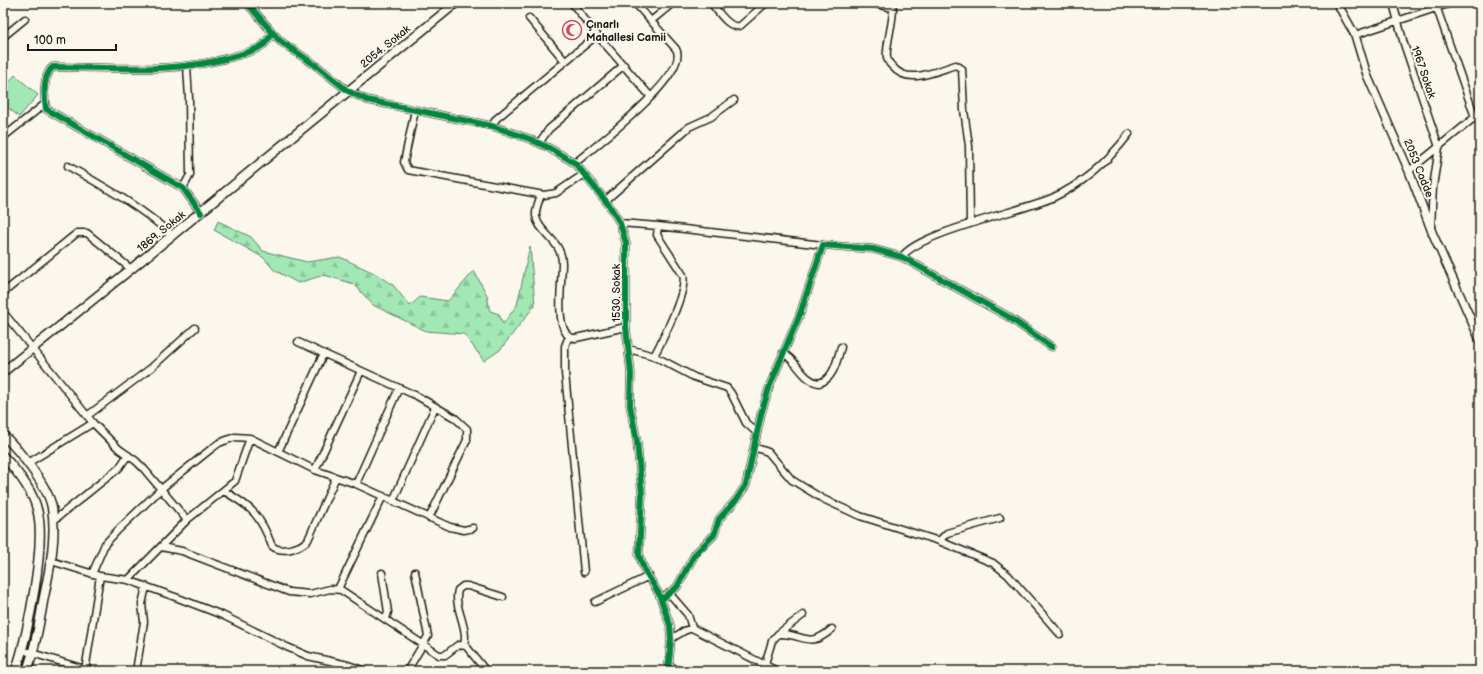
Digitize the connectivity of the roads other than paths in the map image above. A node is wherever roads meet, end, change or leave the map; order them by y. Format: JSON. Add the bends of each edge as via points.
{"nodes":[{"id":1,"x":247,"y":3,"type":"edge"},
{"id":2,"x":456,"y":3,"type":"edge"},
{"id":3,"x":572,"y":3,"type":"edge"},
{"id":4,"x":635,"y":3,"type":"edge"},
{"id":5,"x":673,"y":3,"type":"edge"},
{"id":6,"x":712,"y":3,"type":"edge"},
{"id":7,"x":766,"y":3,"type":"edge"},
{"id":8,"x":872,"y":3,"type":"edge"},
{"id":9,"x":1337,"y":3,"type":"edge"},
{"id":10,"x":1393,"y":3,"type":"edge"},
{"id":11,"x":1451,"y":3,"type":"edge"},
{"id":12,"x":1436,"y":5,"type":"edge"},
{"id":13,"x":529,"y":18,"type":"dead end"},
{"id":14,"x":25,"y":19,"type":"dead end"},
{"id":15,"x":651,"y":21,"type":"junction"},
{"id":16,"x":1398,"y":21,"type":"junction"},
{"id":17,"x":273,"y":33,"type":"junction"},
{"id":18,"x":596,"y":35,"type":"junction"},
{"id":19,"x":1355,"y":35,"type":"junction"},
{"id":20,"x":3,"y":37,"type":"edge"},
{"id":21,"x":564,"y":60,"type":"junction"},
{"id":22,"x":624,"y":65,"type":"junction"},
{"id":23,"x":187,"y":67,"type":"junction"},
{"id":24,"x":348,"y":91,"type":"junction"},
{"id":25,"x":651,"y":97,"type":"junction"},
{"id":26,"x":734,"y":100,"type":"dead end"},
{"id":27,"x":46,"y":103,"type":"junction"},
{"id":28,"x":416,"y":110,"type":"junction"},
{"id":29,"x":1477,"y":115,"type":"edge"},
{"id":30,"x":492,"y":126,"type":"junction"},
{"id":31,"x":1129,"y":134,"type":"dead end"},
{"id":32,"x":3,"y":136,"type":"edge"},
{"id":33,"x":539,"y":143,"type":"junction"},
{"id":34,"x":1439,"y":147,"type":"junction"},
{"id":35,"x":575,"y":164,"type":"junction"},
{"id":36,"x":68,"y":166,"type":"dead end"},
{"id":37,"x":1409,"y":171,"type":"junction"},
{"id":38,"x":584,"y":174,"type":"junction"},
{"id":39,"x":183,"y":188,"type":"junction"},
{"id":40,"x":541,"y":195,"type":"junction"},
{"id":41,"x":606,"y":200,"type":"junction"},
{"id":42,"x":201,"y":212,"type":"junction"},
{"id":43,"x":620,"y":223,"type":"junction"},
{"id":44,"x":970,"y":224,"type":"junction"},
{"id":45,"x":658,"y":226,"type":"junction"},
{"id":46,"x":1432,"y":232,"type":"junction"},
{"id":47,"x":173,"y":236,"type":"junction"},
{"id":48,"x":823,"y":245,"type":"junction"},
{"id":49,"x":902,"y":257,"type":"junction"},
{"id":50,"x":131,"y":270,"type":"junction"},
{"id":51,"x":3,"y":293,"type":"edge"},
{"id":52,"x":3,"y":312,"type":"edge"},
{"id":53,"x":626,"y":327,"type":"junction"},
{"id":54,"x":195,"y":328,"type":"dead end"},
{"id":55,"x":569,"y":336,"type":"junction"},
{"id":56,"x":1480,"y":340,"type":"edge"},
{"id":57,"x":298,"y":342,"type":"dead end"},
{"id":58,"x":841,"y":347,"type":"dead end"},
{"id":59,"x":1052,"y":347,"type":"dead end"},
{"id":60,"x":629,"y":349,"type":"junction"},
{"id":61,"x":33,"y":350,"type":"junction"},
{"id":62,"x":783,"y":353,"type":"junction"},
{"id":63,"x":323,"y":355,"type":"junction"},
{"id":64,"x":24,"y":356,"type":"junction"},
{"id":65,"x":654,"y":356,"type":"junction"},
{"id":66,"x":361,"y":371,"type":"junction"},
{"id":67,"x":3,"y":372,"type":"edge"},
{"id":68,"x":3,"y":376,"type":"edge"},
{"id":69,"x":399,"y":388,"type":"junction"},
{"id":70,"x":435,"y":407,"type":"junction"},
{"id":71,"x":87,"y":416,"type":"junction"},
{"id":72,"x":93,"y":423,"type":"junction"},
{"id":73,"x":757,"y":433,"type":"junction"},
{"id":74,"x":3,"y":435,"type":"edge"},
{"id":75,"x":250,"y":438,"type":"junction"},
{"id":76,"x":754,"y":447,"type":"junction"},
{"id":77,"x":278,"y":452,"type":"junction"},
{"id":78,"x":128,"y":455,"type":"junction"},
{"id":79,"x":3,"y":456,"type":"edge"},
{"id":80,"x":28,"y":463,"type":"junction"},
{"id":81,"x":315,"y":470,"type":"junction"},
{"id":82,"x":336,"y":477,"type":"junction"},
{"id":83,"x":356,"y":484,"type":"junction"},
{"id":84,"x":161,"y":489,"type":"junction"},
{"id":85,"x":224,"y":491,"type":"junction"},
{"id":86,"x":383,"y":496,"type":"junction"},
{"id":87,"x":393,"y":501,"type":"junction"},
{"id":88,"x":429,"y":518,"type":"junction"},
{"id":89,"x":1000,"y":518,"type":"dead end"},
{"id":90,"x":187,"y":520,"type":"junction"},
{"id":91,"x":53,"y":521,"type":"junction"},
{"id":92,"x":473,"y":528,"type":"dead end"},
{"id":93,"x":939,"y":541,"type":"junction"},
{"id":94,"x":161,"y":547,"type":"junction"},
{"id":95,"x":51,"y":561,"type":"junction"},
{"id":96,"x":415,"y":572,"type":"dead end"},
{"id":97,"x":584,"y":572,"type":"dead end"},
{"id":98,"x":382,"y":573,"type":"dead end"},
{"id":99,"x":92,"y":574,"type":"junction"},
{"id":100,"x":100,"y":576,"type":"junction"},
{"id":101,"x":649,"y":576,"type":"junction"},
{"id":102,"x":128,"y":580,"type":"junction"},
{"id":103,"x":146,"y":587,"type":"junction"},
{"id":104,"x":338,"y":589,"type":"junction"},
{"id":105,"x":669,"y":593,"type":"junction"},
{"id":106,"x":504,"y":597,"type":"dead end"},
{"id":107,"x":661,"y":600,"type":"junction"},
{"id":108,"x":595,"y":602,"type":"dead end"},
{"id":109,"x":803,"y":615,"type":"dead end"},
{"id":110,"x":386,"y":619,"type":"junction"},
{"id":111,"x":692,"y":628,"type":"junction"},
{"id":112,"x":832,"y":629,"type":"dead end"},
{"id":113,"x":778,"y":634,"type":"junction"},
{"id":114,"x":1060,"y":634,"type":"dead end"},
{"id":115,"x":672,"y":639,"type":"junction"},
{"id":116,"x":423,"y":644,"type":"junction"},
{"id":117,"x":464,"y":645,"type":"junction"},
{"id":118,"x":22,"y":650,"type":"junction"},
{"id":119,"x":33,"y":653,"type":"junction"},
{"id":120,"x":765,"y":664,"type":"junction"},
{"id":121,"x":668,"y":668,"type":"edge"},
{"id":122,"x":87,"y":670,"type":"edge"},
{"id":123,"x":16,"y":671,"type":"edge"},
{"id":124,"x":27,"y":671,"type":"edge"},
{"id":125,"x":136,"y":671,"type":"edge"},
{"id":126,"x":365,"y":671,"type":"edge"},
{"id":127,"x":407,"y":671,"type":"edge"},
{"id":128,"x":486,"y":671,"type":"edge"},
{"id":129,"x":679,"y":671,"type":"edge"},
{"id":130,"x":777,"y":671,"type":"edge"}],
"edges":[{"from":1,"to":17,"type":"street","name":"1530. Sokak"},
{"from":2,"to":24,"type":"main road","name":"2054. Sokak"},
{"from":3,"to":18,"type":"street"},
{"from":4,"to":15,"type":"street"},
{"from":5,"to":15,"type":"street"},
{"from":6,"to":7,"type":"street","via":[[735,27],[740,26]]},
{"from":8,"to":44,"type":"street","via":[[893,8],[887,54],[890,64],[898,72],[912,76],[956,65],[962,69],[970,160]]},
{"from":9,"to":19,"type":"street","name":"2053 Cadde"},
{"from":10,"to":16,"type":"street","name":"1967 Sokak"},
{"from":11,"to":12,"type":"street"},
{"from":12,"to":16,"type":"street"},
{"from":12,"to":29,"type":"street"},
{"from":13,"to":21,"type":"street"},
{"from":14,"to":20,"type":"street"},
{"from":15,"to":25,"type":"street","via":[[679,57],[667,80]]},
{"from":16,"to":19,"type":"street"},
{"from":16,"to":34,"type":"street","name":"1967 Sokak"},
{"from":17,"to":23,"type":"street","via":[[264,45],[246,53]]},
{"from":17,"to":24,"type":"street","name":"1530. Sokak","via":[[280,42],[318,66]]},
{"from":18,"to":21,"type":"street"},
{"from":18,"to":22,"type":"street"},
{"from":19,"to":37,"type":"street","name":"2053 Cadde","via":[[1368,75]]},
{"from":21,"to":30,"type":"street","via":[[496,119]]},
{"from":22,"to":25,"type":"street"},
{"from":22,"to":33,"type":"street","via":[[549,129]]},
{"from":23,"to":27,"type":"street","via":[[53,67],[48,71],[44,94]]},
{"from":23,"to":39,"type":"street","via":[[190,175]]},
{"from":24,"to":28,"type":"street","name":"1530. Sokak","via":[[367,100]]},
{"from":24,"to":42,"type":"main road","name":"1869. Sokak"},
{"from":25,"to":35,"type":"street"},
{"from":26,"to":41,"type":"street","via":[[711,117],[689,127]]},
{"from":27,"to":32,"type":"street"},
{"from":27,"to":39,"type":"street","via":[[46,109]]},
{"from":28,"to":30,"type":"street","name":"1530. Sokak"},
{"from":28,"to":40,"type":"street","via":[[404,162],[406,169]]},
{"from":29,"to":34,"type":"street"},
{"from":30,"to":33,"type":"street","name":"1530. Sokak"},
{"from":31,"to":44,"type":"street","via":[[1104,162],[1065,191],[1042,202]]},
{"from":33,"to":35,"type":"street","name":"1530. Sokak"},
{"from":34,"to":37,"type":"street"},
{"from":34,"to":46,"type":"street","via":[[1433,187]]},
{"from":35,"to":38,"type":"street","name":"1530. Sokak"},
{"from":36,"to":47,"type":"street","via":[[127,199]]},
{"from":37,"to":46,"type":"street","name":"2053 Cadde"},
{"from":38,"to":40,"type":"street","via":[[556,193]]},
{"from":38,"to":41,"type":"street","name":"1530. Sokak"},
{"from":39,"to":42,"type":"street"},
{"from":40,"to":55,"type":"street","via":[[535,215],[561,255],[562,324]]},
{"from":41,"to":43,"type":"street","name":"1530. Sokak"},
{"from":42,"to":47,"type":"main road","name":"1869. Sokak"},
{"from":43,"to":45,"type":"street"},
{"from":43,"to":53,"type":"street","name":"1530. Sokak","via":[[626,243]]},
{"from":44,"to":49,"type":"street","via":[[912,247]]},
{"from":45,"to":48,"type":"street"},
{"from":45,"to":65,"type":"street","via":[[658,235],[683,275],[684,282],[670,323]]},
{"from":46,"to":56,"type":"street","name":"2053 Cadde"},
{"from":47,"to":50,"type":"main road","name":"1869. Sokak"},
{"from":48,"to":49,"type":"street","via":[[873,250]]},
{"from":48,"to":62,"type":"street","via":[[800,314]]},
{"from":49,"to":59,"type":"street","via":[[1007,316]]},
{"from":50,"to":51,"type":"street","via":[[87,233],[77,233]]},
{"from":50,"to":61,"type":"main road","name":"1869. Sokak"},
{"from":52,"to":61,"type":"street"},
{"from":53,"to":55,"type":"street","via":[[576,338]]},
{"from":53,"to":60,"type":"street","name":"1530. Sokak"},
{"from":54,"to":71,"type":"street","via":[[150,368]]},
{"from":55,"to":97,"type":"street","via":[[565,346],[565,373]]},
{"from":57,"to":63,"type":"street"},
{"from":58,"to":62,"type":"street","via":[[834,369],[829,377],[819,383],[809,379],[793,359]]},
{"from":60,"to":65,"type":"street"},
{"from":60,"to":101,"type":"street","name":"1530. Sokak","via":[[630,405],[642,494],[639,555]]},
{"from":61,"to":64,"type":"main road","name":"1869. Sokak"},
{"from":61,"to":71,"type":"street"},
{"from":62,"to":73,"type":"street","via":[[770,385]]},
{"from":63,"to":66,"type":"street"},
{"from":63,"to":77,"type":"street"},
{"from":64,"to":67,"type":"main road","name":"1869. Sokak"},
{"from":64,"to":68,"type":"main road","name":"1869. Sokak"},
{"from":65,"to":73,"type":"street","via":[[694,377],[727,388],[732,393],[742,417]]},
{"from":66,"to":69,"type":"street"},
{"from":66,"to":81,"type":"street"},
{"from":69,"to":70,"type":"street"},
{"from":69,"to":83,"type":"street"},
{"from":70,"to":87,"type":"street"},
{"from":70,"to":88,"type":"street","via":[[464,425],[468,435]]},
{"from":71,"to":72,"type":"street"},
{"from":72,"to":78,"type":"street"},
{"from":72,"to":80,"type":"street"},
{"from":73,"to":76,"type":"street"},
{"from":74,"to":80,"type":"main road"},
{"from":75,"to":77,"type":"street"},
{"from":75,"to":84,"type":"street","via":[[235,437],[219,443]]},
{"from":75,"to":85,"type":"street","via":[[239,472]]},
{"from":76,"to":93,"type":"street","via":[[768,452],[792,480],[823,499],[860,516]]},
{"from":76,"to":105,"type":"street","via":[[746,485],[719,519],[714,535],[695,554],[677,587]]},
{"from":77,"to":81,"type":"street"},
{"from":78,"to":84,"type":"street","via":[[136,460]]},
{"from":78,"to":91,"type":"street","via":[[119,468]]},
{"from":79,"to":118,"type":"main road","via":[[26,484],[38,509],[39,549]]},
{"from":80,"to":91,"type":"main road","via":[[46,490],[52,507]]},
{"from":81,"to":82,"type":"street"},
{"from":82,"to":83,"type":"street"},
{"from":82,"to":85,"type":"street","via":[[308,540],[300,546],[282,550],[272,546],[255,512]]},
{"from":83,"to":86,"type":"street"},
{"from":84,"to":90,"type":"street"},
{"from":84,"to":99,"type":"street","via":[[105,544]]},
{"from":85,"to":90,"type":"street"},
{"from":86,"to":87,"type":"street"},
{"from":86,"to":104,"type":"street"},
{"from":87,"to":88,"type":"street"},
{"from":88,"to":92,"type":"street","via":[[457,529]]},
{"from":89,"to":93,"type":"street","via":[[946,533]]},
{"from":90,"to":94,"type":"street"},
{"from":91,"to":95,"type":"main road"},
{"from":93,"to":114,"type":"street","via":[[998,567]]},
{"from":94,"to":102,"type":"street"},
{"from":94,"to":104,"type":"street","via":[[182,551],[289,592],[310,594]]},
{"from":95,"to":99,"type":"street"},
{"from":95,"to":119,"type":"main road"},
{"from":96,"to":116,"type":"street","via":[[428,634]]},
{"from":98,"to":110,"type":"street","via":[[388,612]]},
{"from":99,"to":100,"type":"street"},
{"from":100,"to":102,"type":"street"},
{"from":100,"to":122,"type":"street"},
{"from":101,"to":107,"type":"street","name":"1530. Sokak"},
{"from":101,"to":108,"type":"street"},
{"from":102,"to":103,"type":"street"},
{"from":103,"to":125,"type":"street","via":[[142,604],[144,622]]},
{"from":103,"to":126,"type":"street","via":[[222,615],[308,656]]},
{"from":104,"to":110,"type":"street"},
{"from":105,"to":107,"type":"street"},
{"from":105,"to":111,"type":"street","via":[[688,615]]},
{"from":106,"to":117,"type":"street","via":[[468,586],[458,590]]},
{"from":107,"to":115,"type":"street","name":"1530. Sokak"},
{"from":109,"to":113,"type":"street"},
{"from":110,"to":116,"type":"street"},
{"from":111,"to":115,"type":"street"},
{"from":111,"to":120,"type":"street"},
{"from":112,"to":113,"type":"street","via":[[817,640]]},
{"from":113,"to":120,"type":"street","via":[[772,640]]},
{"from":115,"to":121,"type":"street","name":"1530. Sokak"},
{"from":116,"to":117,"type":"street","via":[[441,655],[448,654],[458,645]]},
{"from":116,"to":127,"type":"street"},
{"from":117,"to":128,"type":"street"},
{"from":118,"to":119,"type":"street"},
{"from":118,"to":123,"type":"main road"},
{"from":119,"to":122,"type":"street"},
{"from":119,"to":124,"type":"main road"},
{"from":120,"to":130,"type":"street"},
{"from":121,"to":129,"type":"street"}]}
